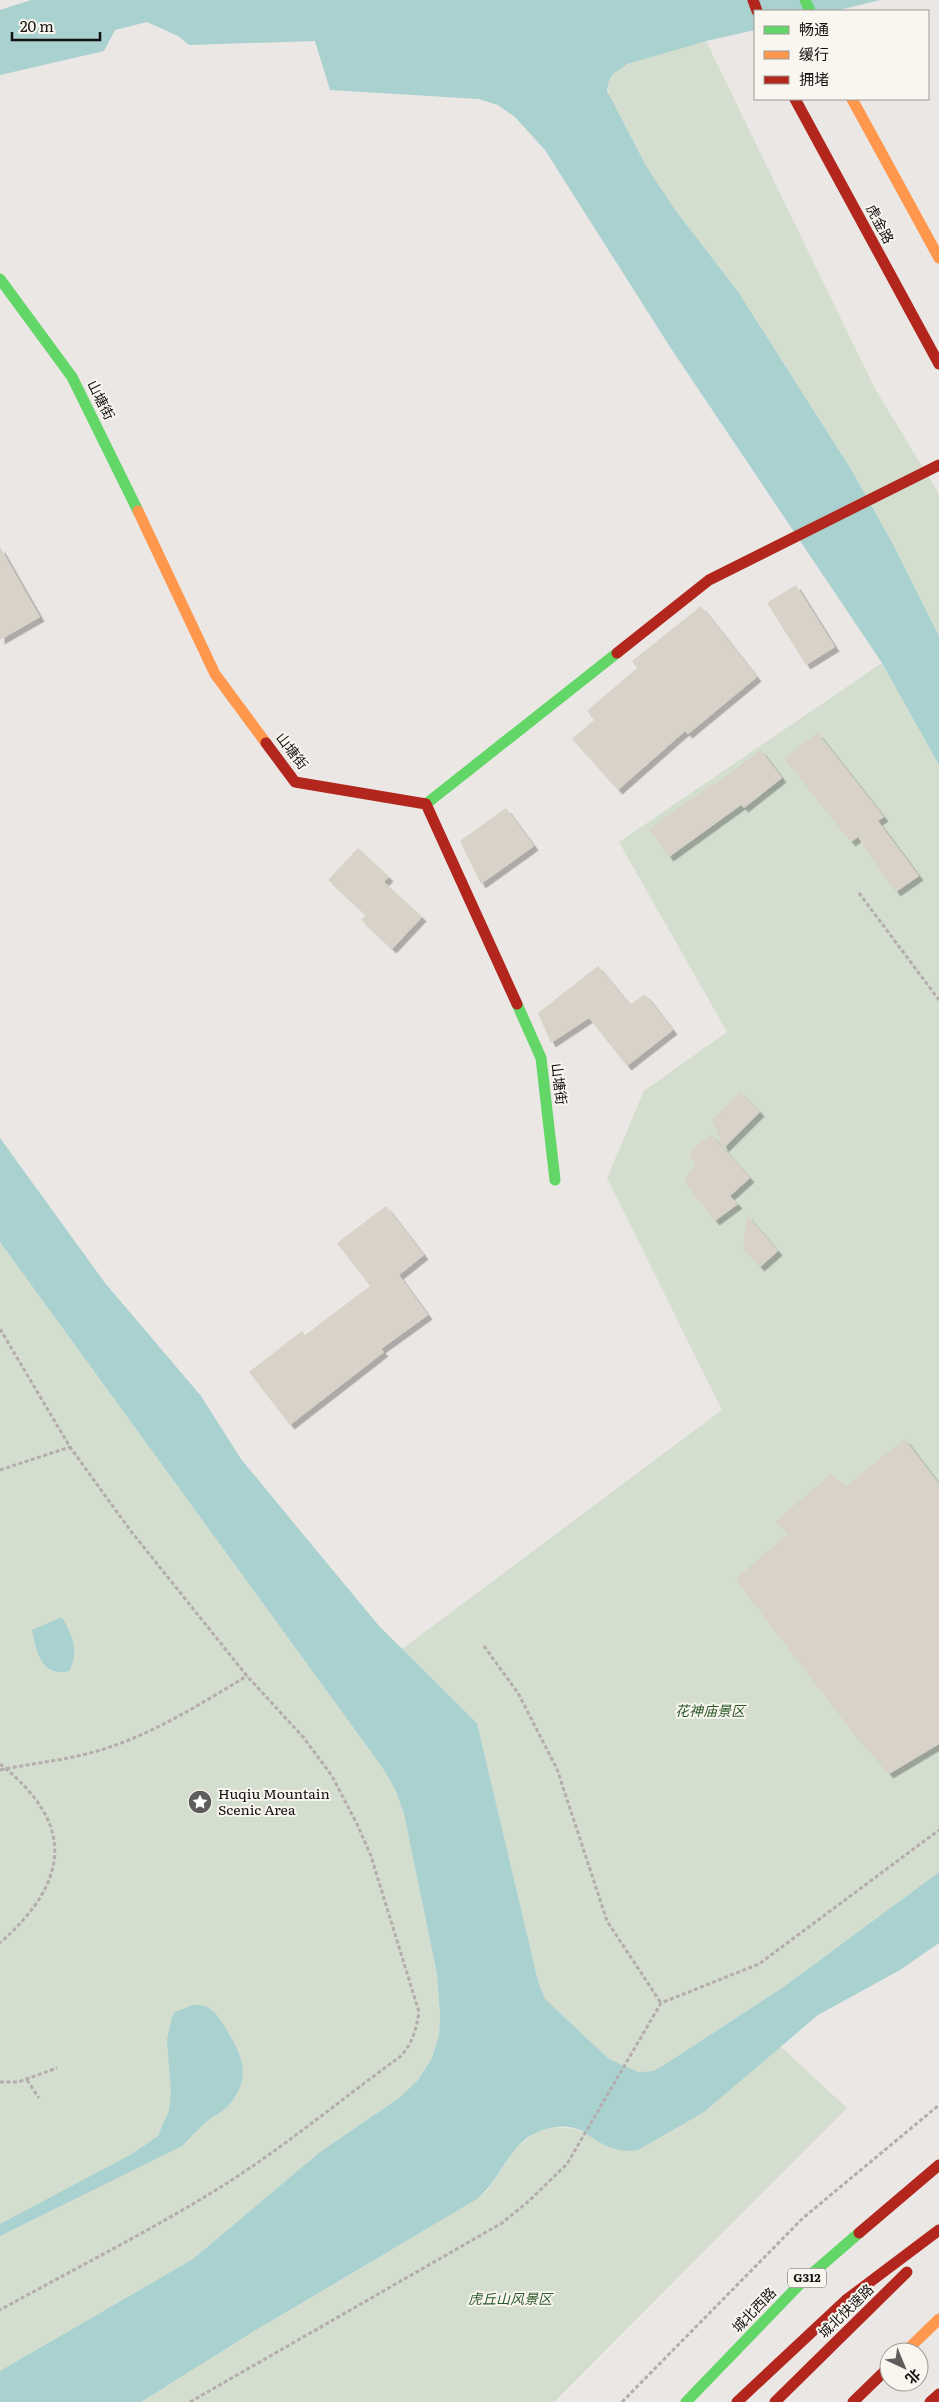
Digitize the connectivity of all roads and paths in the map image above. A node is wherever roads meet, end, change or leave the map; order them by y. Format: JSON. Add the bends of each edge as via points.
{"nodes":[{"id":1,"x":797,"y":100,"type":"edge"},
{"id":2,"x":853,"y":100,"type":"edge"},
{"id":3,"x":939,"y":258,"type":"edge"},
{"id":4,"x":0,"y":279,"type":"edge"},
{"id":5,"x":939,"y":364,"type":"edge"},
{"id":6,"x":939,"y":465,"type":"edge"},
{"id":7,"x":426,"y":804,"type":"junction"},
{"id":8,"x":859,"y":893,"type":"dead end"},
{"id":9,"x":939,"y":1000,"type":"edge"},
{"id":10,"x":555,"y":1180,"type":"dead end"},
{"id":11,"x":0,"y":1329,"type":"edge"},
{"id":12,"x":70,"y":1447,"type":"junction"},
{"id":13,"x":0,"y":1470,"type":"edge"},
{"id":14,"x":484,"y":1646,"type":"dead end"},
{"id":15,"x":247,"y":1676,"type":"junction"},
{"id":16,"x":0,"y":1764,"type":"edge"},
{"id":17,"x":6,"y":1769,"type":"junction"},
{"id":18,"x":0,"y":1770,"type":"edge"},
{"id":19,"x":939,"y":1830,"type":"edge"},
{"id":20,"x":0,"y":1943,"type":"edge"},
{"id":21,"x":661,"y":2003,"type":"junction"},
{"id":22,"x":57,"y":2068,"type":"dead end"},
{"id":23,"x":27,"y":2080,"type":"junction"},
{"id":24,"x":0,"y":2082,"type":"edge"},
{"id":25,"x":39,"y":2098,"type":"dead end"},
{"id":26,"x":939,"y":2105,"type":"edge"},
{"id":27,"x":939,"y":2165,"type":"edge"},
{"id":28,"x":939,"y":2230,"type":"edge"},
{"id":29,"x":939,"y":2242,"type":"edge"},
{"id":30,"x":0,"y":2310,"type":"edge"},
{"id":31,"x":939,"y":2319,"type":"edge"},
{"id":32,"x":915,"y":2342,"type":"edge"},
{"id":33,"x":879,"y":2377,"type":"edge"},
{"id":34,"x":939,"y":2394,"type":"edge"},
{"id":35,"x":190,"y":2402,"type":"edge"},
{"id":36,"x":622,"y":2402,"type":"edge"},
{"id":37,"x":686,"y":2402,"type":"edge"},
{"id":38,"x":736,"y":2402,"type":"edge"},
{"id":39,"x":775,"y":2402,"type":"edge"},
{"id":40,"x":853,"y":2402,"type":"edge"},
{"id":41,"x":930,"y":2402,"type":"edge"}],
"edges":[{"from":1,"to":5,"type":"main road","name":"虎金路"},
{"from":2,"to":3,"type":"main road"},
{"from":4,"to":7,"type":"main road","name":"山塘街","via":[[72,378],[107,444],[215,674],[295,782]]},
{"from":6,"to":7,"type":"main road","via":[[709,580]]},
{"from":7,"to":10,"type":"main road","name":"山塘街","via":[[541,1058]]},
{"from":8,"to":9,"type":"path"},
{"from":11,"to":12,"type":"path"},
{"from":12,"to":13,"type":"path"},
{"from":12,"to":15,"type":"path","via":[[130,1530]]},
{"from":14,"to":21,"type":"path","via":[[518,1693],[557,1769],[607,1921]]},
{"from":15,"to":17,"type":"path","via":[[169,1721],[134,1737],[88,1754]]},
{"from":15,"to":30,"type":"path","via":[[304,1738],[332,1776],[358,1826],[371,1856],[419,2012],[416,2033],[402,2056],[217,2189]]},
{"from":16,"to":17,"type":"path"},
{"from":17,"to":18,"type":"path"},
{"from":17,"to":20,"type":"path","via":[[45,1814],[53,1830],[56,1855],[54,1870],[43,1894],[29,1914]]},
{"from":19,"to":21,"type":"path","via":[[759,1964]]},
{"from":21,"to":35,"type":"path","via":[[567,2164],[530,2200],[502,2223]]},
{"from":22,"to":23,"type":"path"},
{"from":23,"to":24,"type":"path","via":[[7,2084]]},
{"from":23,"to":25,"type":"path"},
{"from":26,"to":36,"type":"path","via":[[803,2218]]},
{"from":27,"to":37,"type":"main road","name":"城北西路","number":"G312","via":[[800,2284]]},
{"from":28,"to":38,"type":"main road","via":[[846,2300]]},
{"from":29,"to":39,"type":"main road","name":"城北快速路"},
{"from":31,"to":32,"type":"main road"},
{"from":33,"to":40,"type":"main road"},
{"from":34,"to":41,"type":"main road"}]}
